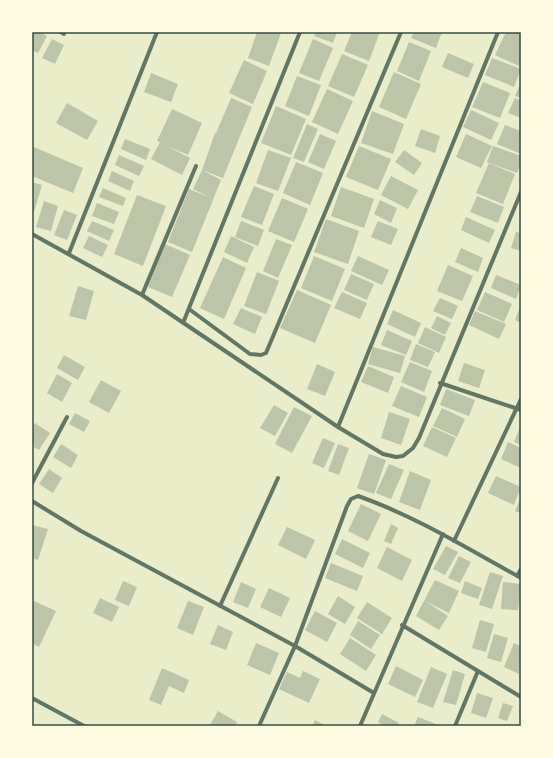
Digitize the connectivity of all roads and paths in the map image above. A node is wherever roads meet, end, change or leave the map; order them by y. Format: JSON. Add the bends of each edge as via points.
{"nodes":[{"id":1,"x":157,"y":32,"type":"edge"},
{"id":2,"x":300,"y":32,"type":"edge"},
{"id":3,"x":401,"y":32,"type":"edge"},
{"id":4,"x":498,"y":32,"type":"edge"},
{"id":5,"x":196,"y":166,"type":"dead end"},
{"id":6,"x":521,"y":192,"type":"edge"},
{"id":7,"x":32,"y":234,"type":"edge"},
{"id":8,"x":69,"y":253,"type":"junction"},
{"id":9,"x":142,"y":295,"type":"junction"},
{"id":10,"x":189,"y":309,"type":"junction"},
{"id":11,"x":183,"y":323,"type":"junction"},
{"id":12,"x":440,"y":383,"type":"junction"},
{"id":13,"x":521,"y":399,"type":"edge"},
{"id":14,"x":519,"y":410,"type":"edge"},
{"id":15,"x":67,"y":417,"type":"dead end"},
{"id":16,"x":338,"y":427,"type":"junction"},
{"id":17,"x":278,"y":478,"type":"dead end"},
{"id":18,"x":32,"y":483,"type":"edge"},
{"id":19,"x":32,"y":501,"type":"edge"},
{"id":20,"x":443,"y":534,"type":"junction"},
{"id":21,"x":454,"y":541,"type":"junction"},
{"id":22,"x":521,"y":569,"type":"edge"},
{"id":23,"x":519,"y":577,"type":"edge"},
{"id":24,"x":220,"y":606,"type":"junction"},
{"id":25,"x":402,"y":625,"type":"junction"},
{"id":26,"x":295,"y":646,"type":"junction"},
{"id":27,"x":478,"y":671,"type":"junction"},
{"id":28,"x":374,"y":693,"type":"junction"},
{"id":29,"x":521,"y":696,"type":"edge"},
{"id":30,"x":32,"y":698,"type":"edge"},
{"id":31,"x":84,"y":726,"type":"edge"},
{"id":32,"x":259,"y":726,"type":"edge"},
{"id":33,"x":360,"y":726,"type":"edge"},
{"id":34,"x":455,"y":726,"type":"edge"}],
"edges":[{"from":1,"to":8,"type":"street"},
{"from":2,"to":10,"type":"street"},
{"from":3,"to":10,"type":"street","via":[[266,353],[250,354]]},
{"from":4,"to":16,"type":"street"},
{"from":5,"to":9,"type":"street"},
{"from":6,"to":12,"type":"street"},
{"from":7,"to":8,"type":"street"},
{"from":8,"to":9,"type":"street"},
{"from":9,"to":11,"type":"street"},
{"from":10,"to":11,"type":"street"},
{"from":11,"to":16,"type":"street"},
{"from":12,"to":14,"type":"street"},
{"from":12,"to":16,"type":"street","via":[[419,438],[413,448],[403,456],[383,454]]},
{"from":13,"to":14,"type":"street"},
{"from":14,"to":21,"type":"street"},
{"from":15,"to":18,"type":"street"},
{"from":17,"to":24,"type":"street"},
{"from":19,"to":24,"type":"street","via":[[81,531]]},
{"from":20,"to":21,"type":"street"},
{"from":20,"to":25,"type":"street"},
{"from":20,"to":26,"type":"street","via":[[358,496],[351,499]]},
{"from":21,"to":23,"type":"street"},
{"from":22,"to":23,"type":"street"},
{"from":24,"to":26,"type":"street"},
{"from":25,"to":27,"type":"street"},
{"from":25,"to":28,"type":"street"},
{"from":26,"to":28,"type":"street"},
{"from":26,"to":32,"type":"street"},
{"from":27,"to":29,"type":"street"},
{"from":27,"to":34,"type":"street"},
{"from":28,"to":33,"type":"street"},
{"from":30,"to":31,"type":"street"}]}
